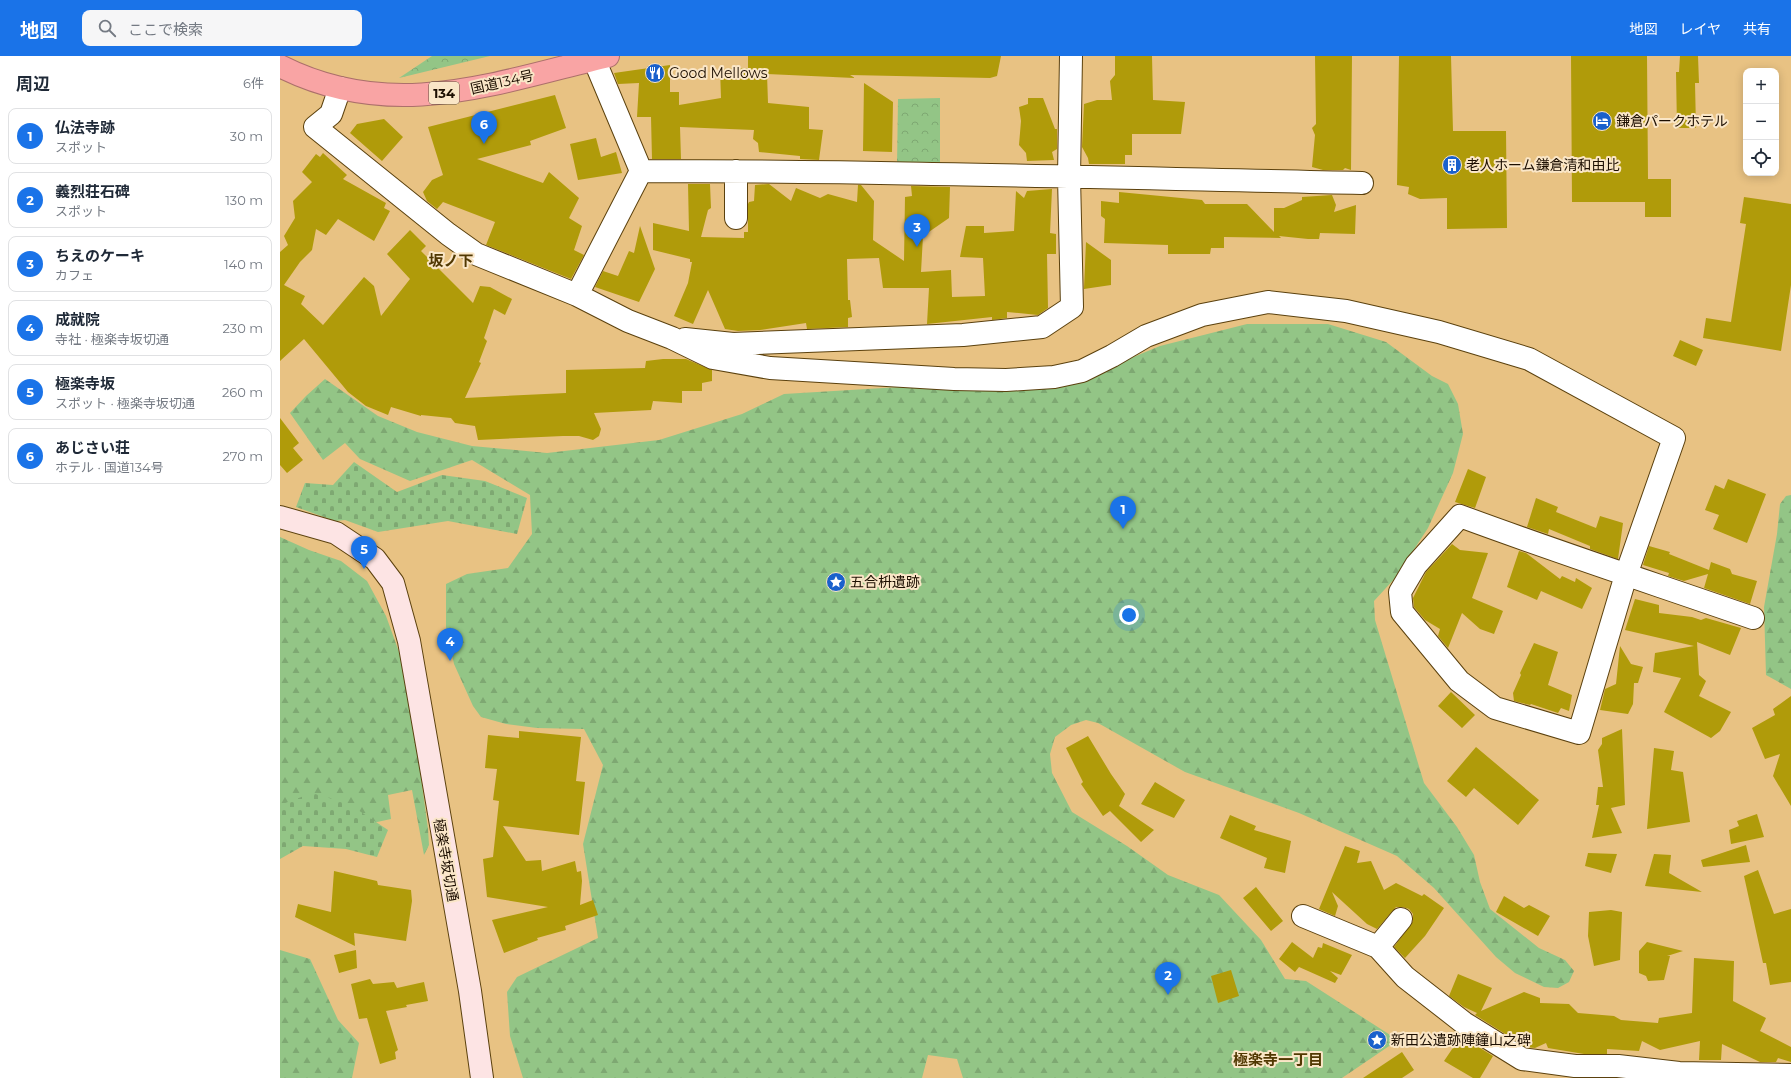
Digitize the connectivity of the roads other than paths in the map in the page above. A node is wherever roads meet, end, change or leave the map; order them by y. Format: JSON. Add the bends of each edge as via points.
{"nodes":[{"id":1,"x":1071,"y":56,"type":"edge"},
{"id":2,"x":601,"y":58,"type":"edge"},
{"id":3,"x":280,"y":66,"type":"edge"},
{"id":4,"x":340,"y":88,"type":"junction"},
{"id":5,"x":641,"y":171,"type":"junction"},
{"id":6,"x":736,"y":171,"type":"junction"},
{"id":7,"x":1069,"y":177,"type":"junction"},
{"id":8,"x":1362,"y":183,"type":"dead end"},
{"id":9,"x":736,"y":218,"type":"dead end"},
{"id":10,"x":577,"y":295,"type":"junction"},
{"id":11,"x":672,"y":338,"type":"junction"},
{"id":12,"x":280,"y":517,"type":"edge"},
{"id":13,"x":1626,"y":575,"type":"junction"},
{"id":14,"x":1753,"y":618,"type":"dead end"},
{"id":15,"x":1303,"y":916,"type":"dead end"},
{"id":16,"x":1401,"y":919,"type":"dead end"},
{"id":17,"x":1378,"y":947,"type":"junction"},
{"id":18,"x":1791,"y":1075,"type":"edge"},
{"id":19,"x":482,"y":1078,"type":"edge"}],
"edges":[{"from":1,"to":7,"type":"street"},
{"from":2,"to":4,"type":"highway","name":"国道134号","number":"134","via":[[463,91],[411,96],[372,95]]},
{"from":2,"to":5,"type":"street"},
{"from":3,"to":4,"type":"highway","name":"国道134号","number":"134","via":[[314,82]]},
{"from":4,"to":10,"type":"street","via":[[331,114],[315,127],[476,254]]},
{"from":5,"to":6,"type":"street"},
{"from":5,"to":10,"type":"street"},
{"from":6,"to":7,"type":"street"},
{"from":6,"to":9,"type":"street"},
{"from":7,"to":8,"type":"street"},
{"from":7,"to":11,"type":"street","via":[[1072,307],[1042,327],[963,335],[733,344]]},
{"from":10,"to":11,"type":"street","via":[[628,321]]},
{"from":11,"to":13,"type":"street","via":[[713,358],[770,368],[1006,380],[1054,377],[1082,370],[1153,333],[1202,315],[1268,302],[1346,311],[1439,332],[1529,359],[1674,438]]},
{"from":12,"to":19,"type":"street","name":"極楽寺坂切通","via":[[336,533],[375,559],[393,583],[409,641],[470,991]]},
{"from":13,"to":13,"type":"street","via":[[1460,516],[1412,572],[1400,592],[1402,612],[1459,681],[1495,708],[1580,733]]},
{"from":13,"to":14,"type":"street"},
{"from":15,"to":17,"type":"street"},
{"from":16,"to":17,"type":"street"},
{"from":17,"to":18,"type":"street","via":[[1405,977],[1464,1022],[1522,1059],[1575,1066],[1618,1066],[1678,1073]]}]}
